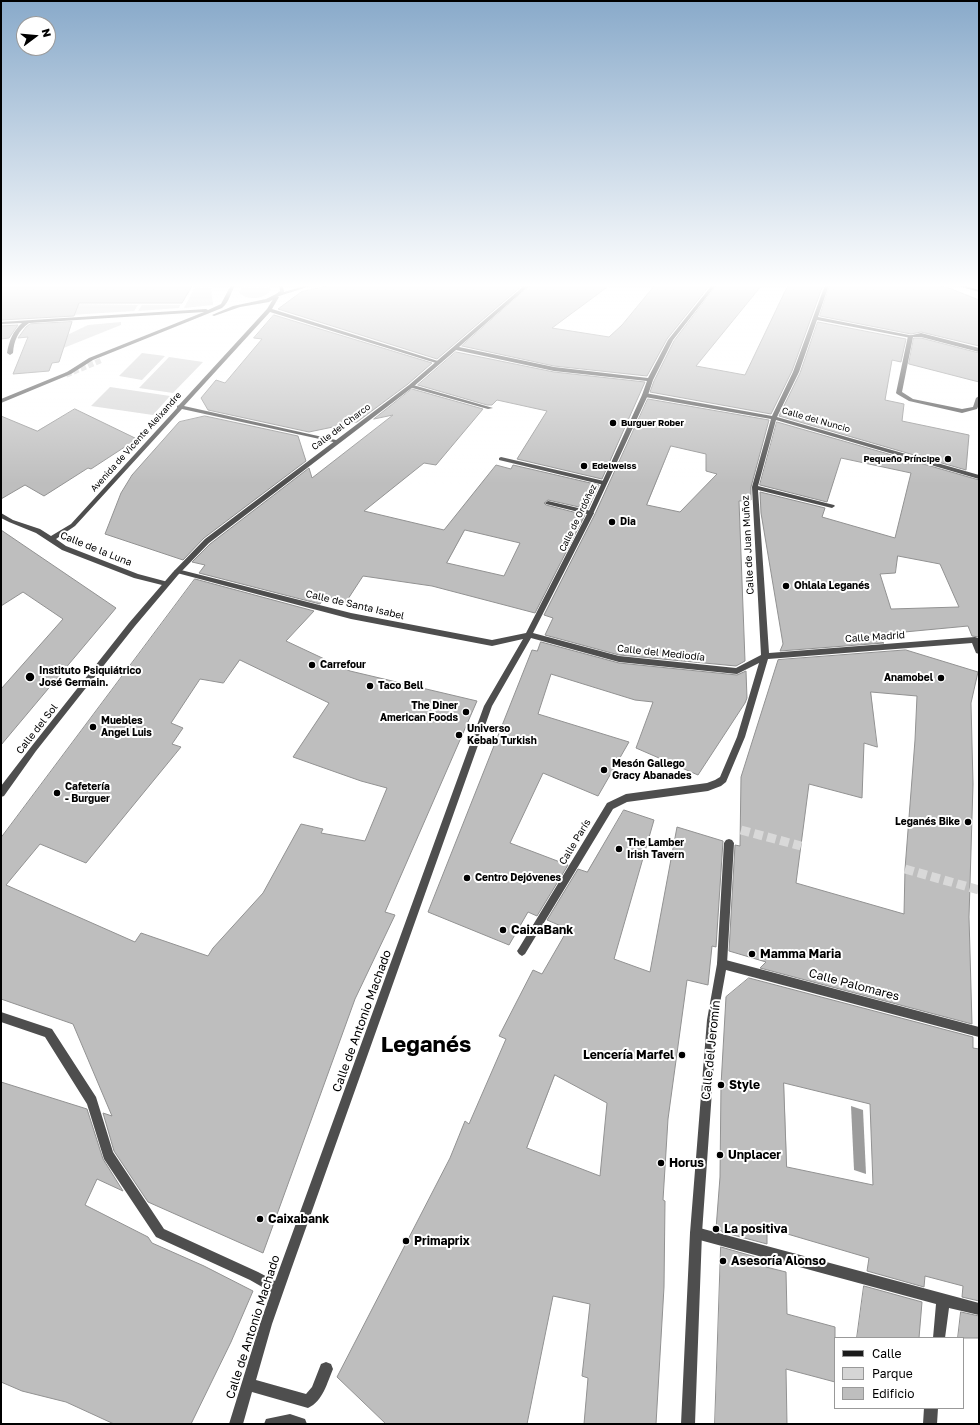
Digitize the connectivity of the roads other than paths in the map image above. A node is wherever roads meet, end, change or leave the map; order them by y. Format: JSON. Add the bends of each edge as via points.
{"nodes":[{"id":1,"x":110,"y":352,"type":"edge"},
{"id":2,"x":123,"y":352,"type":"edge"},
{"id":3,"x":230,"y":352,"type":"edge"},
{"id":4,"x":404,"y":352,"type":"edge"},
{"id":5,"x":451,"y":352,"type":"edge"},
{"id":6,"x":472,"y":352,"type":"edge"},
{"id":7,"x":665,"y":352,"type":"edge"},
{"id":8,"x":804,"y":352,"type":"edge"},
{"id":9,"x":908,"y":352,"type":"edge"},
{"id":10,"x":89,"y":360,"type":"junction"},
{"id":11,"x":102,"y":360,"type":"tunnel mouth"},
{"id":12,"x":438,"y":362,"type":"junction"},
{"id":13,"x":650,"y":380,"type":"junction"},
{"id":14,"x":411,"y":386,"type":"junction"},
{"id":15,"x":645,"y":395,"type":"junction"},
{"id":16,"x":1,"y":396,"type":"edge"},
{"id":17,"x":979,"y":398,"type":"edge"},
{"id":18,"x":1,"y":401,"type":"edge"},
{"id":19,"x":179,"y":407,"type":"junction"},
{"id":20,"x":490,"y":408,"type":"dead end"},
{"id":21,"x":774,"y":418,"type":"junction"},
{"id":22,"x":336,"y":442,"type":"junction"},
{"id":23,"x":501,"y":459,"type":"dead end"},
{"id":24,"x":979,"y":477,"type":"edge"},
{"id":25,"x":604,"y":483,"type":"junction"},
{"id":26,"x":755,"y":487,"type":"junction"},
{"id":27,"x":548,"y":503,"type":"dead end"},
{"id":28,"x":832,"y":506,"type":"dead end"},
{"id":29,"x":591,"y":513,"type":"junction"},
{"id":30,"x":1,"y":515,"type":"edge"},
{"id":31,"x":50,"y":540,"type":"junction"},
{"id":32,"x":177,"y":571,"type":"junction"},
{"id":33,"x":166,"y":584,"type":"junction"},
{"id":34,"x":529,"y":634,"type":"junction"},
{"id":35,"x":977,"y":640,"type":"edge"},
{"id":36,"x":979,"y":651,"type":"edge"},
{"id":37,"x":765,"y":656,"type":"junction"},
{"id":38,"x":1,"y":793,"type":"edge"},
{"id":39,"x":610,"y":806,"type":"joint"},
{"id":40,"x":729,"y":843,"type":"dead end"},
{"id":41,"x":522,"y":951,"type":"dead end"},
{"id":42,"x":722,"y":964,"type":"junction"},
{"id":43,"x":1,"y":1017,"type":"edge"},
{"id":44,"x":979,"y":1032,"type":"edge"},
{"id":45,"x":696,"y":1233,"type":"junction"},
{"id":46,"x":278,"y":1289,"type":"junction"},
{"id":47,"x":943,"y":1300,"type":"junction"},
{"id":48,"x":979,"y":1309,"type":"edge"},
{"id":49,"x":939,"y":1337,"type":"edge"},
{"id":50,"x":326,"y":1369,"type":"dead end"},
{"id":51,"x":248,"y":1384,"type":"junction"},
{"id":52,"x":932,"y":1409,"type":"edge"},
{"id":53,"x":236,"y":1424,"type":"edge"},
{"id":54,"x":271,"y":1424,"type":"edge"},
{"id":55,"x":300,"y":1424,"type":"edge"},
{"id":56,"x":688,"y":1424,"type":"edge"},
{"id":57,"x":930,"y":1424,"type":"edge"}],
"edges":[{"from":1,"to":10,"type":"street"},
{"from":2,"to":11,"type":"street"},
{"from":3,"to":19,"type":"street","name":"Avenida de Vicente Aleixandre"},
{"from":4,"to":12,"type":"street"},
{"from":5,"to":12,"type":"street","name":"Calle del Charco"},
{"from":6,"to":13,"type":"street","via":[[554,369]]},
{"from":7,"to":13,"type":"street","name":"Calle de Ordóñez"},
{"from":8,"to":21,"type":"street","name":"Calle de Juan Muñoz"},
{"from":9,"to":17,"type":"street","via":[[899,393],[911,400],[962,411],[975,408]]},
{"from":10,"to":16,"type":"street"},
{"from":10,"to":18,"type":"street","via":[[69,373]]},
{"from":12,"to":14,"type":"street","name":"Calle del Charco"},
{"from":13,"to":15,"type":"street","name":"Calle de Ordóñez"},
{"from":14,"to":20,"type":"street"},
{"from":14,"to":22,"type":"street","name":"Calle del Charco"},
{"from":15,"to":21,"type":"street","name":"Calle del Nuncio"},
{"from":15,"to":25,"type":"street","name":"Calle de Ordóñez"},
{"from":19,"to":22,"type":"street"},
{"from":19,"to":31,"type":"street","name":"Avenida de Vicente Aleixandre","via":[[73,525]]},
{"from":21,"to":24,"type":"street","name":"Calle del Nuncio"},
{"from":21,"to":26,"type":"street","name":"Calle de Juan Muñoz"},
{"from":22,"to":32,"type":"street","name":"Calle del Charco","via":[[207,541]]},
{"from":23,"to":25,"type":"street"},
{"from":25,"to":29,"type":"street","name":"Calle de Ordóñez"},
{"from":26,"to":28,"type":"street"},
{"from":26,"to":37,"type":"street","name":"Calle de Juan Muñoz"},
{"from":27,"to":29,"type":"street"},
{"from":29,"to":34,"type":"street","name":"Calle de Ordóñez"},
{"from":30,"to":31,"type":"street","name":"Calle de la Luna","via":[[38,531]]},
{"from":31,"to":33,"type":"street","name":"Calle de la Luna","via":[[136,576]]},
{"from":32,"to":33,"type":"street","name":"Calle del Charco"},
{"from":32,"to":34,"type":"street","name":"Calle de Santa Isabel","via":[[351,616],[492,643]]},
{"from":33,"to":38,"type":"street","name":"Calle del Sol","via":[[51,726]]},
{"from":34,"to":37,"type":"street","name":"Calle del Mediodía","via":[[619,659],[737,671]]},
{"from":34,"to":46,"type":"street","name":"Calle de Antonio Machado","via":[[488,706]]},
{"from":35,"to":36,"type":"street","name":"Calle Madrid"},
{"from":35,"to":37,"type":"street","name":"Calle Madrid"},
{"from":37,"to":39,"type":"street","name":"Calle de Juan Muñoz","via":[[741,737],[723,779],[708,787],[626,798]]},
{"from":39,"to":41,"type":"street","name":"Calle París"},
{"from":40,"to":42,"type":"street","name":"Calle del Jeromín"},
{"from":42,"to":44,"type":"street","name":"Calle Palomares"},
{"from":42,"to":45,"type":"street","name":"Calle del Jeromín","via":[[712,1020]]},
{"from":43,"to":46,"type":"street","via":[[48,1033],[92,1101],[108,1155],[160,1233]]},
{"from":45,"to":47,"type":"street"},
{"from":45,"to":56,"type":"street","name":"Calle del Jeromín"},
{"from":46,"to":51,"type":"street","name":"Calle de Antonio Machado"},
{"from":47,"to":48,"type":"street"},
{"from":47,"to":49,"type":"street"},
{"from":50,"to":51,"type":"street","via":[[317,1392],[308,1401]]},
{"from":51,"to":53,"type":"street","name":"Calle de Antonio Machado"},
{"from":52,"to":57,"type":"street"},
{"from":54,"to":55,"type":"street","via":[[290,1421]]}]}
